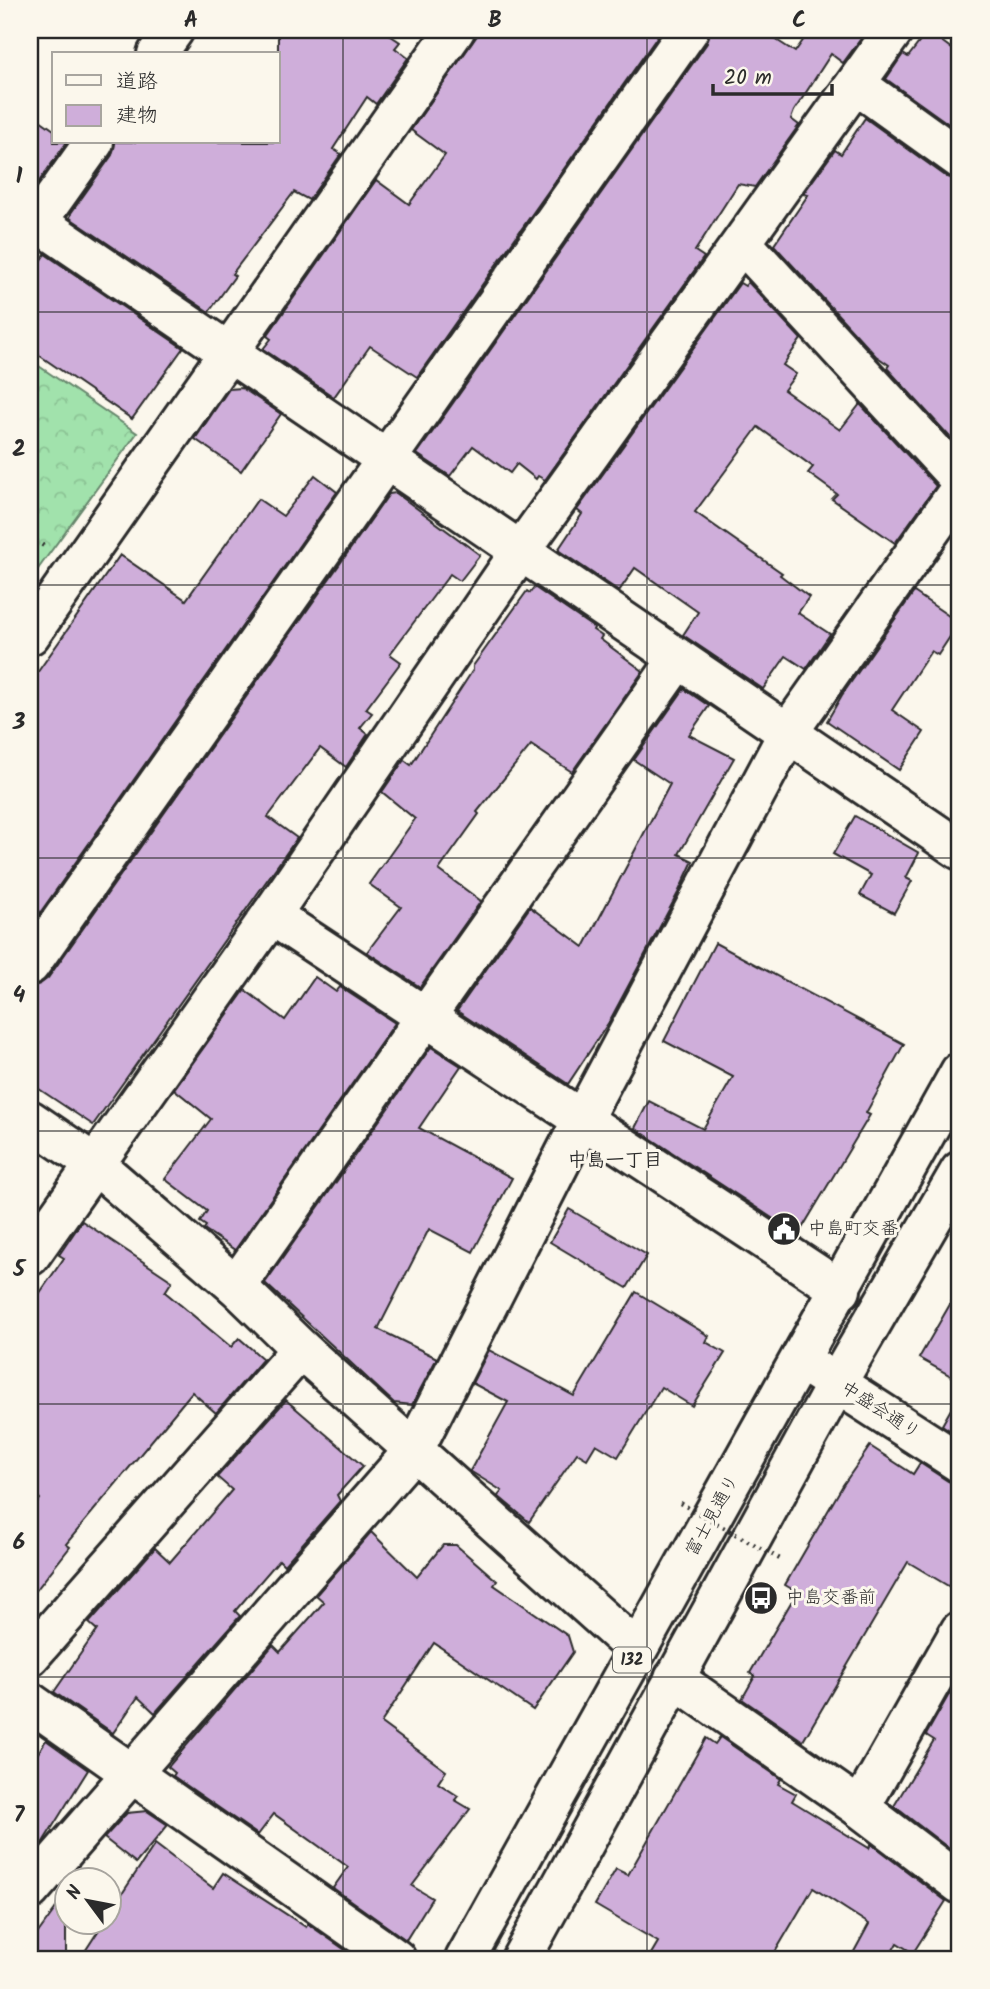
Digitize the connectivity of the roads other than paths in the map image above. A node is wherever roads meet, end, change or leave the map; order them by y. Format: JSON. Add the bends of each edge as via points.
{"nodes":[{"id":1,"x":174,"y":30,"type":"edge"},
{"id":2,"x":455,"y":30,"type":"edge"},
{"id":3,"x":689,"y":30,"type":"edge"},
{"id":4,"x":894,"y":30,"type":"edge"},
{"id":5,"x":158,"y":52,"type":"edge"},
{"id":6,"x":857,"y":85,"type":"junction"},
{"id":7,"x":92,"y":144,"type":"edge"},
{"id":8,"x":960,"y":159,"type":"edge"},
{"id":9,"x":32,"y":224,"type":"edge"},
{"id":10,"x":743,"y":244,"type":"junction"},
{"id":11,"x":229,"y":353,"type":"junction"},
{"id":12,"x":385,"y":460,"type":"junction"},
{"id":13,"x":960,"y":480,"type":"edge"},
{"id":14,"x":960,"y":489,"type":"edge"},
{"id":15,"x":520,"y":552,"type":"junction"},
{"id":16,"x":30,"y":635,"type":"edge"},
{"id":17,"x":678,"y":659,"type":"junction"},
{"id":18,"x":789,"y":731,"type":"junction"},
{"id":19,"x":960,"y":850,"type":"edge"},
{"id":20,"x":271,"y":915,"type":"junction"},
{"id":21,"x":30,"y":965,"type":"edge"},
{"id":22,"x":426,"y":1016,"type":"junction"},
{"id":23,"x":960,"y":1072,"type":"edge"},
{"id":24,"x":583,"y":1118,"type":"junction"},
{"id":25,"x":30,"y":1120,"type":"edge"},
{"id":26,"x":96,"y":1165,"type":"junction"},
{"id":27,"x":960,"y":1171,"type":"edge"},
{"id":28,"x":30,"y":1256,"type":"edge"},
{"id":29,"x":236,"y":1286,"type":"junction"},
{"id":30,"x":841,"y":1290,"type":"junction"},
{"id":31,"x":301,"y":1349,"type":"junction"},
{"id":32,"x":800,"y":1360,"type":"junction"},
{"id":33,"x":837,"y":1383,"type":"junction"},
{"id":34,"x":414,"y":1450,"type":"junction"},
{"id":35,"x":960,"y":1463,"type":"edge"},
{"id":36,"x":960,"y":1631,"type":"edge"},
{"id":37,"x":637,"y":1650,"type":"junction"},
{"id":38,"x":30,"y":1657,"type":"edge"},
{"id":39,"x":674,"y":1678,"type":"junction"},
{"id":40,"x":30,"y":1702,"type":"edge"},
{"id":41,"x":133,"y":1773,"type":"junction"},
{"id":42,"x":860,"y":1808,"type":"junction"},
{"id":43,"x":960,"y":1884,"type":"edge"},
{"id":44,"x":30,"y":1890,"type":"edge"},
{"id":45,"x":396,"y":1959,"type":"edge"},
{"id":46,"x":465,"y":1959,"type":"edge"},
{"id":47,"x":521,"y":1959,"type":"edge"}],
"edges":[{"from":1,"to":5,"type":"main road"},
{"from":2,"to":11,"type":"main road"},
{"from":3,"to":12,"type":"main road"},
{"from":4,"to":6,"type":"main road"},
{"from":6,"to":8,"type":"main road"},
{"from":6,"to":10,"type":"main road"},
{"from":7,"to":9,"type":"main road"},
{"from":9,"to":11,"type":"main road"},
{"from":10,"to":13,"type":"main road"},
{"from":10,"to":15,"type":"main road"},
{"from":11,"to":12,"type":"main road"},
{"from":11,"to":16,"type":"main road"},
{"from":12,"to":15,"type":"main road"},
{"from":12,"to":21,"type":"main road"},
{"from":14,"to":18,"type":"main road"},
{"from":15,"to":17,"type":"main road"},
{"from":15,"to":20,"type":"main road"},
{"from":17,"to":18,"type":"main road"},
{"from":17,"to":22,"type":"main road"},
{"from":18,"to":19,"type":"main road"},
{"from":18,"to":24,"type":"main road"},
{"from":20,"to":22,"type":"main road"},
{"from":20,"to":26,"type":"main road"},
{"from":22,"to":24,"type":"main road"},
{"from":22,"to":29,"type":"main road"},
{"from":23,"to":30,"type":"main road","name":"富士見通り","number":"132"},
{"from":24,"to":30,"type":"main road"},
{"from":24,"to":34,"type":"main road"},
{"from":25,"to":26,"type":"main road"},
{"from":26,"to":28,"type":"main road"},
{"from":26,"to":29,"type":"main road"},
{"from":27,"to":33,"type":"main road","number":"132"},
{"from":29,"to":31,"type":"main road"},
{"from":30,"to":32,"type":"main road","name":"富士見通り","number":"132"},
{"from":31,"to":34,"type":"main road"},
{"from":31,"to":38,"type":"main road"},
{"from":32,"to":33,"type":"main road","name":"中盛会通り"},
{"from":32,"to":37,"type":"main road","name":"富士見通り","number":"132"},
{"from":33,"to":35,"type":"main road","name":"中盛会通り"},
{"from":33,"to":39,"type":"main road","number":"132"},
{"from":34,"to":37,"type":"main road"},
{"from":34,"to":41,"type":"main road"},
{"from":36,"to":42,"type":"main road"},
{"from":37,"to":46,"type":"main road","name":"富士見通り","number":"132"},
{"from":39,"to":42,"type":"main road"},
{"from":39,"to":47,"type":"main road","number":"132"},
{"from":40,"to":41,"type":"main road"},
{"from":41,"to":44,"type":"main road"},
{"from":41,"to":45,"type":"main road"},
{"from":42,"to":43,"type":"main road"}]}
